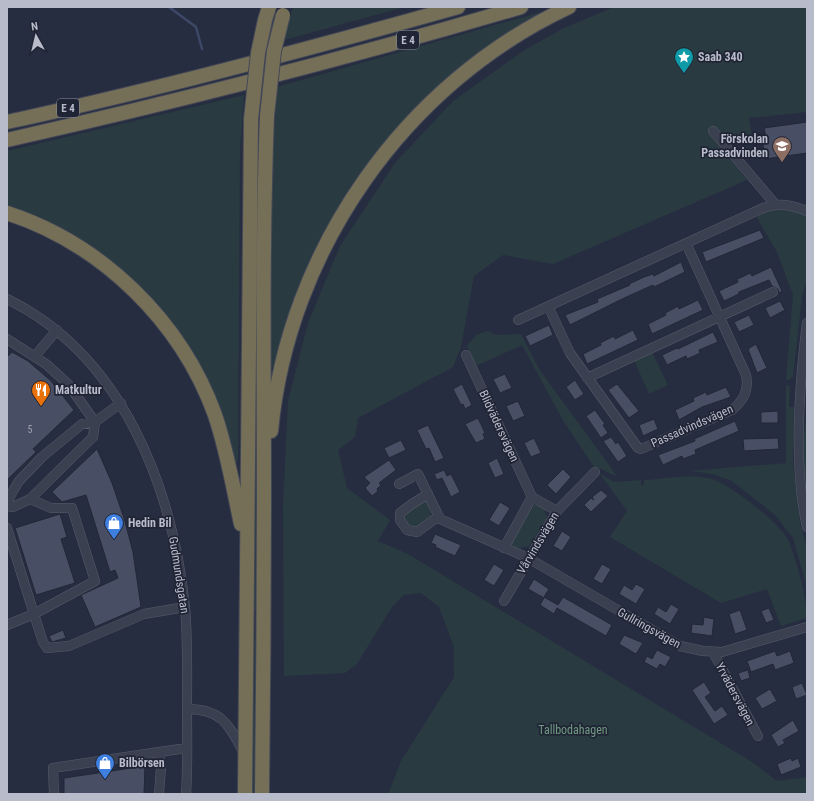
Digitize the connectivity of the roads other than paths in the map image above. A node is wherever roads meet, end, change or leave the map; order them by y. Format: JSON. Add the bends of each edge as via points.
{"nodes":[{"id":1,"x":458,"y":7,"type":"edge"},
{"id":2,"x":522,"y":7,"type":"edge"},
{"id":3,"x":569,"y":7,"type":"edge"},
{"id":4,"x":284,"y":11,"type":"edge"},
{"id":5,"x":267,"y":13,"type":"edge"},
{"id":6,"x":7,"y":122,"type":"edge"},
{"id":7,"x":712,"y":131,"type":"dead end"},
{"id":8,"x":7,"y":140,"type":"edge"},
{"id":9,"x":775,"y":204,"type":"junction"},
{"id":10,"x":807,"y":211,"type":"edge"},
{"id":11,"x":7,"y":213,"type":"edge"},
{"id":12,"x":686,"y":243,"type":"junction"},
{"id":13,"x":773,"y":292,"type":"dead end"},
{"id":14,"x":7,"y":299,"type":"edge"},
{"id":15,"x":548,"y":306,"type":"junction"},
{"id":16,"x":719,"y":316,"type":"junction"},
{"id":17,"x":518,"y":320,"type":"dead end"},
{"id":18,"x":807,"y":323,"type":"edge"},
{"id":19,"x":56,"y":330,"type":"junction"},
{"id":20,"x":7,"y":339,"type":"edge"},
{"id":21,"x":466,"y":355,"type":"dead end"},
{"id":22,"x":35,"y":356,"type":"junction"},
{"id":23,"x":586,"y":378,"type":"junction"},
{"id":24,"x":804,"y":383,"type":"edge"},
{"id":25,"x":121,"y":403,"type":"junction"},
{"id":26,"x":95,"y":422,"type":"junction"},
{"id":27,"x":595,"y":472,"type":"dead end"},
{"id":28,"x":399,"y":484,"type":"dead end"},
{"id":29,"x":428,"y":494,"type":"junction"},
{"id":30,"x":532,"y":497,"type":"junction"},
{"id":31,"x":30,"y":499,"type":"junction"},
{"id":32,"x":264,"y":500,"type":"junction"},
{"id":33,"x":7,"y":506,"type":"edge"},
{"id":34,"x":557,"y":511,"type":"junction"},
{"id":35,"x":439,"y":516,"type":"junction"},
{"id":36,"x":807,"y":527,"type":"edge"},
{"id":37,"x":7,"y":528,"type":"edge"},
{"id":38,"x":504,"y":548,"type":"junction"},
{"id":39,"x":246,"y":552,"type":"junction"},
{"id":40,"x":528,"y":558,"type":"junction"},
{"id":41,"x":504,"y":601,"type":"dead end"},
{"id":42,"x":185,"y":607,"type":"junction"},
{"id":43,"x":34,"y":614,"type":"junction"},
{"id":44,"x":246,"y":624,"type":"junction"},
{"id":45,"x":263,"y":624,"type":"junction"},
{"id":46,"x":7,"y":625,"type":"edge"},
{"id":47,"x":807,"y":627,"type":"edge"},
{"id":48,"x":713,"y":652,"type":"junction"},
{"id":49,"x":187,"y":709,"type":"junction"},
{"id":50,"x":758,"y":736,"type":"dead end"},
{"id":51,"x":188,"y":748,"type":"junction"},
{"id":52,"x":159,"y":752,"type":"junction"},
{"id":53,"x":245,"y":754,"type":"junction"},
{"id":54,"x":54,"y":794,"type":"edge"},
{"id":55,"x":159,"y":794,"type":"edge"},
{"id":56,"x":186,"y":794,"type":"edge"},
{"id":57,"x":245,"y":794,"type":"edge"},
{"id":58,"x":262,"y":794,"type":"edge"}],
"edges":[{"from":1,"to":6,"type":"highway","number":"E 4","via":[[351,38]]},
{"from":2,"to":8,"type":"highway","number":"E 4","via":[[301,68],[102,119]]},
{"from":3,"to":32,"type":"highway","via":[[497,49],[445,89],[390,147],[332,230],[294,319],[286,347],[272,422]]},
{"from":4,"to":32,"type":"highway","bridge":true,"via":[[274,51],[267,116],[263,260]]},
{"from":5,"to":39,"type":"highway","bridge":true,"via":[[258,53],[251,120]]},
{"from":7,"to":9,"type":"street"},
{"from":9,"to":10,"type":"street","via":[[789,204]]},
{"from":9,"to":12,"type":"street"},
{"from":11,"to":39,"type":"highway","via":[[54,232],[111,269],[162,320],[181,346],[200,379],[215,415],[226,453]]},
{"from":12,"to":15,"type":"street"},
{"from":12,"to":16,"type":"street","name":"Passadvindsvägen"},
{"from":13,"to":16,"type":"street"},
{"from":14,"to":19,"type":"street","name":"Gudmundsgatan","via":[[35,314]]},
{"from":15,"to":17,"type":"street"},
{"from":15,"to":23,"type":"street","name":"Passadvindsvägen","via":[[570,353]]},
{"from":16,"to":23,"type":"street"},
{"from":16,"to":23,"type":"street","name":"Passadvindsvägen","via":[[747,380],[746,394],[732,410],[641,449]]},
{"from":18,"to":24,"type":"street"},
{"from":19,"to":22,"type":"street"},
{"from":19,"to":25,"type":"street","name":"Gudmundsgatan","via":[[89,361]]},
{"from":20,"to":22,"type":"street"},
{"from":21,"to":30,"type":"street","name":"Blidvädersvägen"},
{"from":22,"to":26,"type":"street","via":[[68,384]]},
{"from":24,"to":36,"type":"street","via":[[799,468]]},
{"from":25,"to":26,"type":"street"},
{"from":25,"to":42,"type":"street","name":"Gudmundsgatan","via":[[142,446],[167,513],[179,565]]},
{"from":26,"to":31,"type":"street","via":[[93,437]]},
{"from":26,"to":33,"type":"street","via":[[82,424],[42,457],[19,481]]},
{"from":27,"to":34,"type":"street","name":"Vårvindsvägen"},
{"from":28,"to":29,"type":"street","via":[[418,474]]},
{"from":29,"to":35,"type":"street"},
{"from":29,"to":35,"type":"street","via":[[400,513],[400,520],[407,530],[417,532]]},
{"from":30,"to":34,"type":"street"},
{"from":30,"to":38,"type":"street"},
{"from":31,"to":33,"type":"street","via":[[13,507]]},
{"from":31,"to":43,"type":"street","via":[[51,508],[72,508],[95,581]]},
{"from":32,"to":45,"type":"highway"},
{"from":34,"to":40,"type":"street","name":"Vårvindsvägen"},
{"from":35,"to":38,"type":"street","name":"Gullringsvägen","via":[[440,519]]},
{"from":37,"to":43,"type":"street"},
{"from":38,"to":40,"type":"street","name":"Gullringsvägen"},
{"from":39,"to":44,"type":"highway"},
{"from":40,"to":41,"type":"street","name":"Vårvindsvägen"},
{"from":40,"to":48,"type":"street","name":"Gullringsvägen","via":[[674,643]]},
{"from":42,"to":43,"type":"street","via":[[144,614],[69,646],[53,648],[47,648],[43,642]]},
{"from":42,"to":49,"type":"street","name":"Gudmundsgatan"},
{"from":43,"to":46,"type":"street"},
{"from":44,"to":45,"type":"street"},
{"from":44,"to":53,"type":"highway"},
{"from":45,"to":58,"type":"highway"},
{"from":47,"to":48,"type":"street","name":"Gullringsvägen","via":[[731,651]]},
{"from":48,"to":50,"type":"street","name":"Yrvädersvägen"},
{"from":49,"to":51,"type":"street","name":"Gudmundsgatan"},
{"from":49,"to":53,"type":"street","via":[[213,712],[232,730]]},
{"from":51,"to":52,"type":"street"},
{"from":51,"to":56,"type":"street","name":"Gudmundsgatan"},
{"from":52,"to":54,"type":"street","via":[[53,768]]},
{"from":52,"to":55,"type":"street"},
{"from":53,"to":57,"type":"highway"}]}
